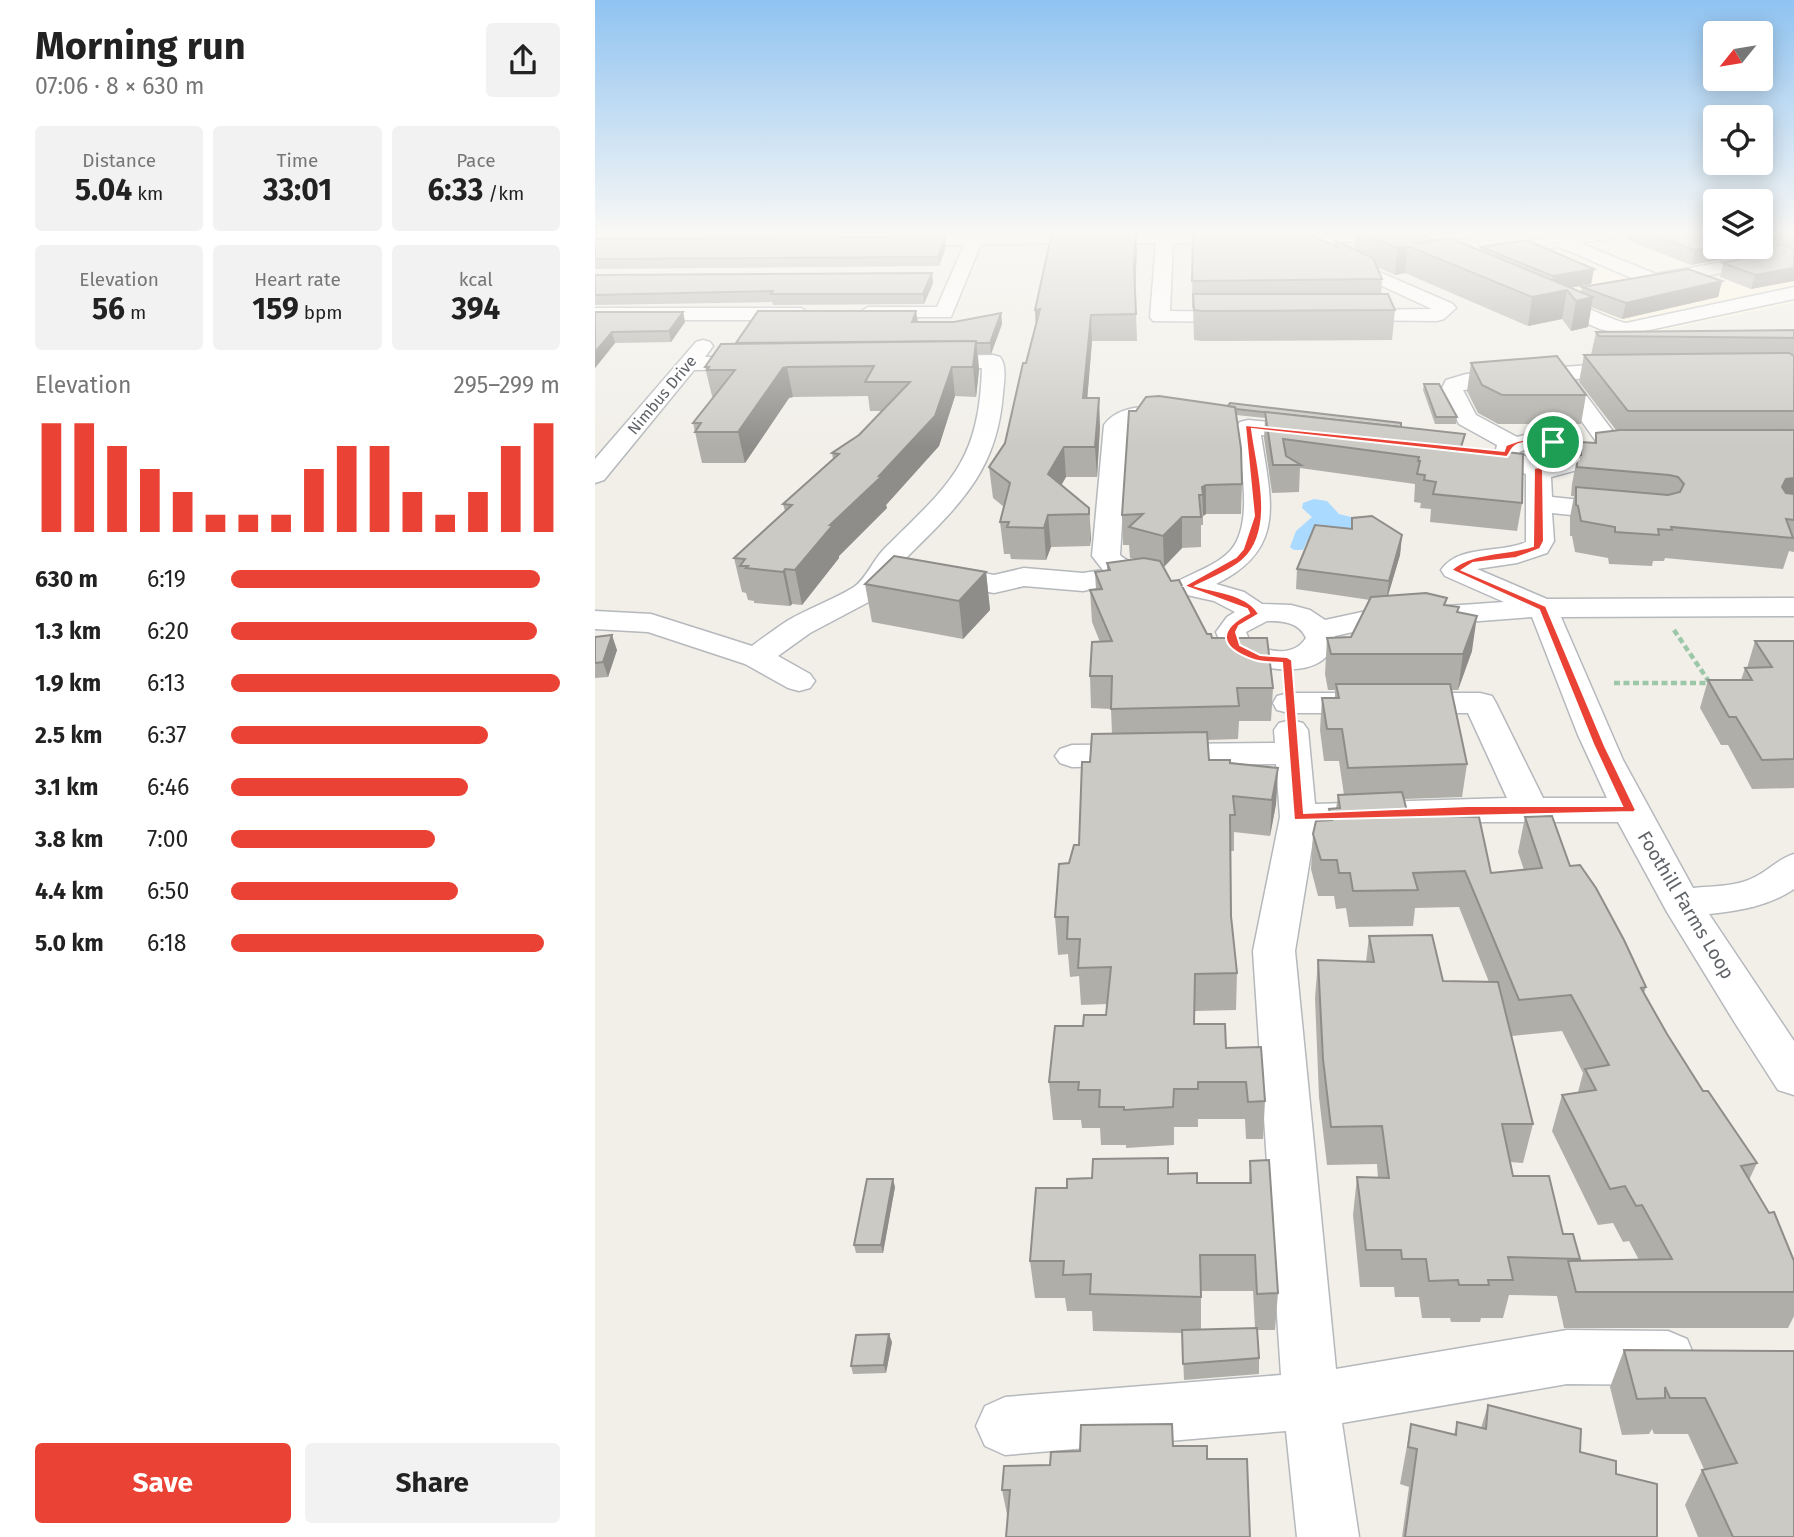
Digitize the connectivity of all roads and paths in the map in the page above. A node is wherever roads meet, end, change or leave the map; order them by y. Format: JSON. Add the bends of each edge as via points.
{"nodes":[{"id":1,"x":945,"y":304,"type":"edge"},
{"id":2,"x":1161,"y":304,"type":"edge"},
{"id":3,"x":1437,"y":304,"type":"edge"},
{"id":4,"x":1556,"y":304,"type":"edge"},
{"id":5,"x":1716,"y":304,"type":"edge"},
{"id":6,"x":1741,"y":304,"type":"edge"},
{"id":7,"x":1725,"y":307,"type":"junction"},
{"id":8,"x":595,"y":314,"type":"edge"},
{"id":9,"x":727,"y":314,"type":"junction"},
{"id":10,"x":822,"y":314,"type":"edge"},
{"id":11,"x":849,"y":314,"type":"edge"},
{"id":12,"x":1266,"y":316,"type":"edge"},
{"id":13,"x":1331,"y":316,"type":"edge"},
{"id":14,"x":912,"y":362,"type":"edge"},
{"id":15,"x":781,"y":363,"type":"edge"},
{"id":16,"x":689,"y":364,"type":"junction"},
{"id":17,"x":1647,"y":371,"type":"edge"},
{"id":18,"x":1559,"y":373,"type":"junction"},
{"id":19,"x":1196,"y":419,"type":"edge"},
{"id":20,"x":1222,"y":423,"type":"edge"},
{"id":21,"x":1248,"y":426,"type":"junction"},
{"id":22,"x":1330,"y":435,"type":"edge"},
{"id":23,"x":595,"y":436,"type":"edge"},
{"id":24,"x":628,"y":436,"type":"junction"},
{"id":25,"x":1510,"y":449,"type":"junction"},
{"id":26,"x":1615,"y":449,"type":"junction"},
{"id":27,"x":1639,"y":450,"type":"edge"},
{"id":28,"x":1480,"y":451,"type":"edge"},
{"id":29,"x":1574,"y":454,"type":"junction"},
{"id":30,"x":1538,"y":468,"type":"junction"},
{"id":31,"x":595,"y":475,"type":"edge"},
{"id":32,"x":1539,"y":504,"type":"junction"},
{"id":33,"x":1648,"y":514,"type":"edge"},
{"id":34,"x":885,"y":564,"type":"junction"},
{"id":35,"x":1455,"y":570,"type":"junction"},
{"id":36,"x":1130,"y":573,"type":"junction"},
{"id":37,"x":1188,"y":586,"type":"junction"},
{"id":38,"x":1794,"y":607,"type":"edge"},
{"id":39,"x":1543,"y":608,"type":"junction"},
{"id":40,"x":1254,"y":614,"type":"junction"},
{"id":41,"x":1435,"y":615,"type":"junction"},
{"id":42,"x":595,"y":620,"type":"edge"},
{"id":43,"x":1672,"y":626,"type":"dead end"},
{"id":44,"x":1319,"y":630,"type":"junction"},
{"id":45,"x":756,"y":657,"type":"junction"},
{"id":46,"x":1287,"y":660,"type":"junction"},
{"id":47,"x":799,"y":681,"type":"dead end"},
{"id":48,"x":1709,"y":682,"type":"junction"},
{"id":49,"x":1614,"y":683,"type":"dead end"},
{"id":50,"x":1718,"y":687,"type":"edge"},
{"id":51,"x":1289,"y":702,"type":"junction"},
{"id":52,"x":1292,"y":754,"type":"junction"},
{"id":53,"x":1072,"y":756,"type":"dead end"},
{"id":54,"x":1530,"y":810,"type":"junction"},
{"id":55,"x":1630,"y":810,"type":"junction"},
{"id":56,"x":1299,"y":817,"type":"junction"},
{"id":57,"x":1794,"y":867,"type":"edge"},
{"id":58,"x":1683,"y":902,"type":"junction"},
{"id":59,"x":1794,"y":1077,"type":"edge"},
{"id":60,"x":1714,"y":1358,"type":"edge"},
{"id":61,"x":1311,"y":1401,"type":"junction"},
{"id":62,"x":1005,"y":1426,"type":"dead end"},
{"id":63,"x":1328,"y":1537,"type":"edge"}],
"edges":[{"from":1,"to":11,"type":"street","via":[[943,313]]},
{"from":2,"to":12,"type":"street","via":[[1160,317]]},
{"from":3,"to":13,"type":"street","via":[[1446,308],[1437,315]]},
{"from":4,"to":7,"type":"street","via":[[1626,329]]},
{"from":5,"to":7,"type":"street"},
{"from":6,"to":7,"type":"street"},
{"from":8,"to":9,"type":"street"},
{"from":9,"to":10,"type":"street"},
{"from":9,"to":16,"type":"street","name":"Nimbus Drive"},
{"from":14,"to":34,"type":"street","via":[[993,361],[993,387],[975,462],[958,488]]},
{"from":15,"to":16,"type":"street"},
{"from":16,"to":24,"type":"street","name":"Nimbus Drive"},
{"from":17,"to":18,"type":"street"},
{"from":18,"to":25,"type":"street","via":[[1454,385],[1452,390],[1467,419]]},
{"from":18,"to":26,"type":"street"},
{"from":19,"to":36,"type":"street","via":[[1145,414],[1116,425],[1105,547],[1109,562]]},
{"from":20,"to":21,"type":"street"},
{"from":21,"to":22,"type":"street"},
{"from":21,"to":37,"type":"street","via":[[1259,516],[1247,550],[1239,559]]},
{"from":23,"to":24,"type":"street"},
{"from":24,"to":31,"type":"street","name":"Nimbus Drive"},
{"from":25,"to":28,"type":"street"},
{"from":25,"to":29,"type":"street","via":[[1531,440],[1553,442]]},
{"from":25,"to":30,"type":"street","via":[[1518,463]]},
{"from":26,"to":27,"type":"street"},
{"from":26,"to":29,"type":"street"},
{"from":29,"to":30,"type":"street","via":[[1567,466]]},
{"from":30,"to":32,"type":"street"},
{"from":32,"to":33,"type":"street"},
{"from":32,"to":35,"type":"street","via":[[1537,547],[1516,555],[1471,560]]},
{"from":34,"to":36,"type":"street","via":[[994,584],[1024,577],[1083,582]]},
{"from":34,"to":45,"type":"street","via":[[868,591],[800,627]]},
{"from":35,"to":39,"type":"street"},
{"from":35,"to":41,"type":"street","via":[[1430,593]]},
{"from":36,"to":37,"type":"street"},
{"from":37,"to":40,"type":"street","via":[[1241,602]]},
{"from":38,"to":39,"type":"street"},
{"from":39,"to":41,"type":"street"},
{"from":39,"to":55,"type":"street","name":"Foothill Farms Loop"},
{"from":40,"to":44,"type":"street","via":[[1293,614]]},
{"from":40,"to":46,"type":"street","via":[[1231,632],[1236,647],[1258,658]]},
{"from":41,"to":44,"type":"street"},
{"from":42,"to":45,"type":"street","via":[[651,622]]},
{"from":43,"to":48,"type":"path"},
{"from":44,"to":46,"type":"street","via":[[1321,638],[1312,652]]},
{"from":45,"to":47,"type":"street"},
{"from":46,"to":51,"type":"street"},
{"from":48,"to":49,"type":"path"},
{"from":48,"to":50,"type":"path"},
{"from":51,"to":52,"type":"street"},
{"from":51,"to":54,"type":"street","via":[[1480,703]]},
{"from":52,"to":53,"type":"street"},
{"from":52,"to":56,"type":"street"},
{"from":54,"to":55,"type":"street"},
{"from":54,"to":56,"type":"street"},
{"from":55,"to":58,"type":"street","name":"Foothill Farms Loop"},
{"from":56,"to":61,"type":"street","via":[[1275,951]]},
{"from":57,"to":58,"type":"street","via":[[1770,888]]},
{"from":58,"to":59,"type":"street","name":"Foothill Farms Loop"},
{"from":60,"to":61,"type":"street","via":[[1567,1357]]},
{"from":61,"to":62,"type":"street"},
{"from":61,"to":63,"type":"street"}]}
